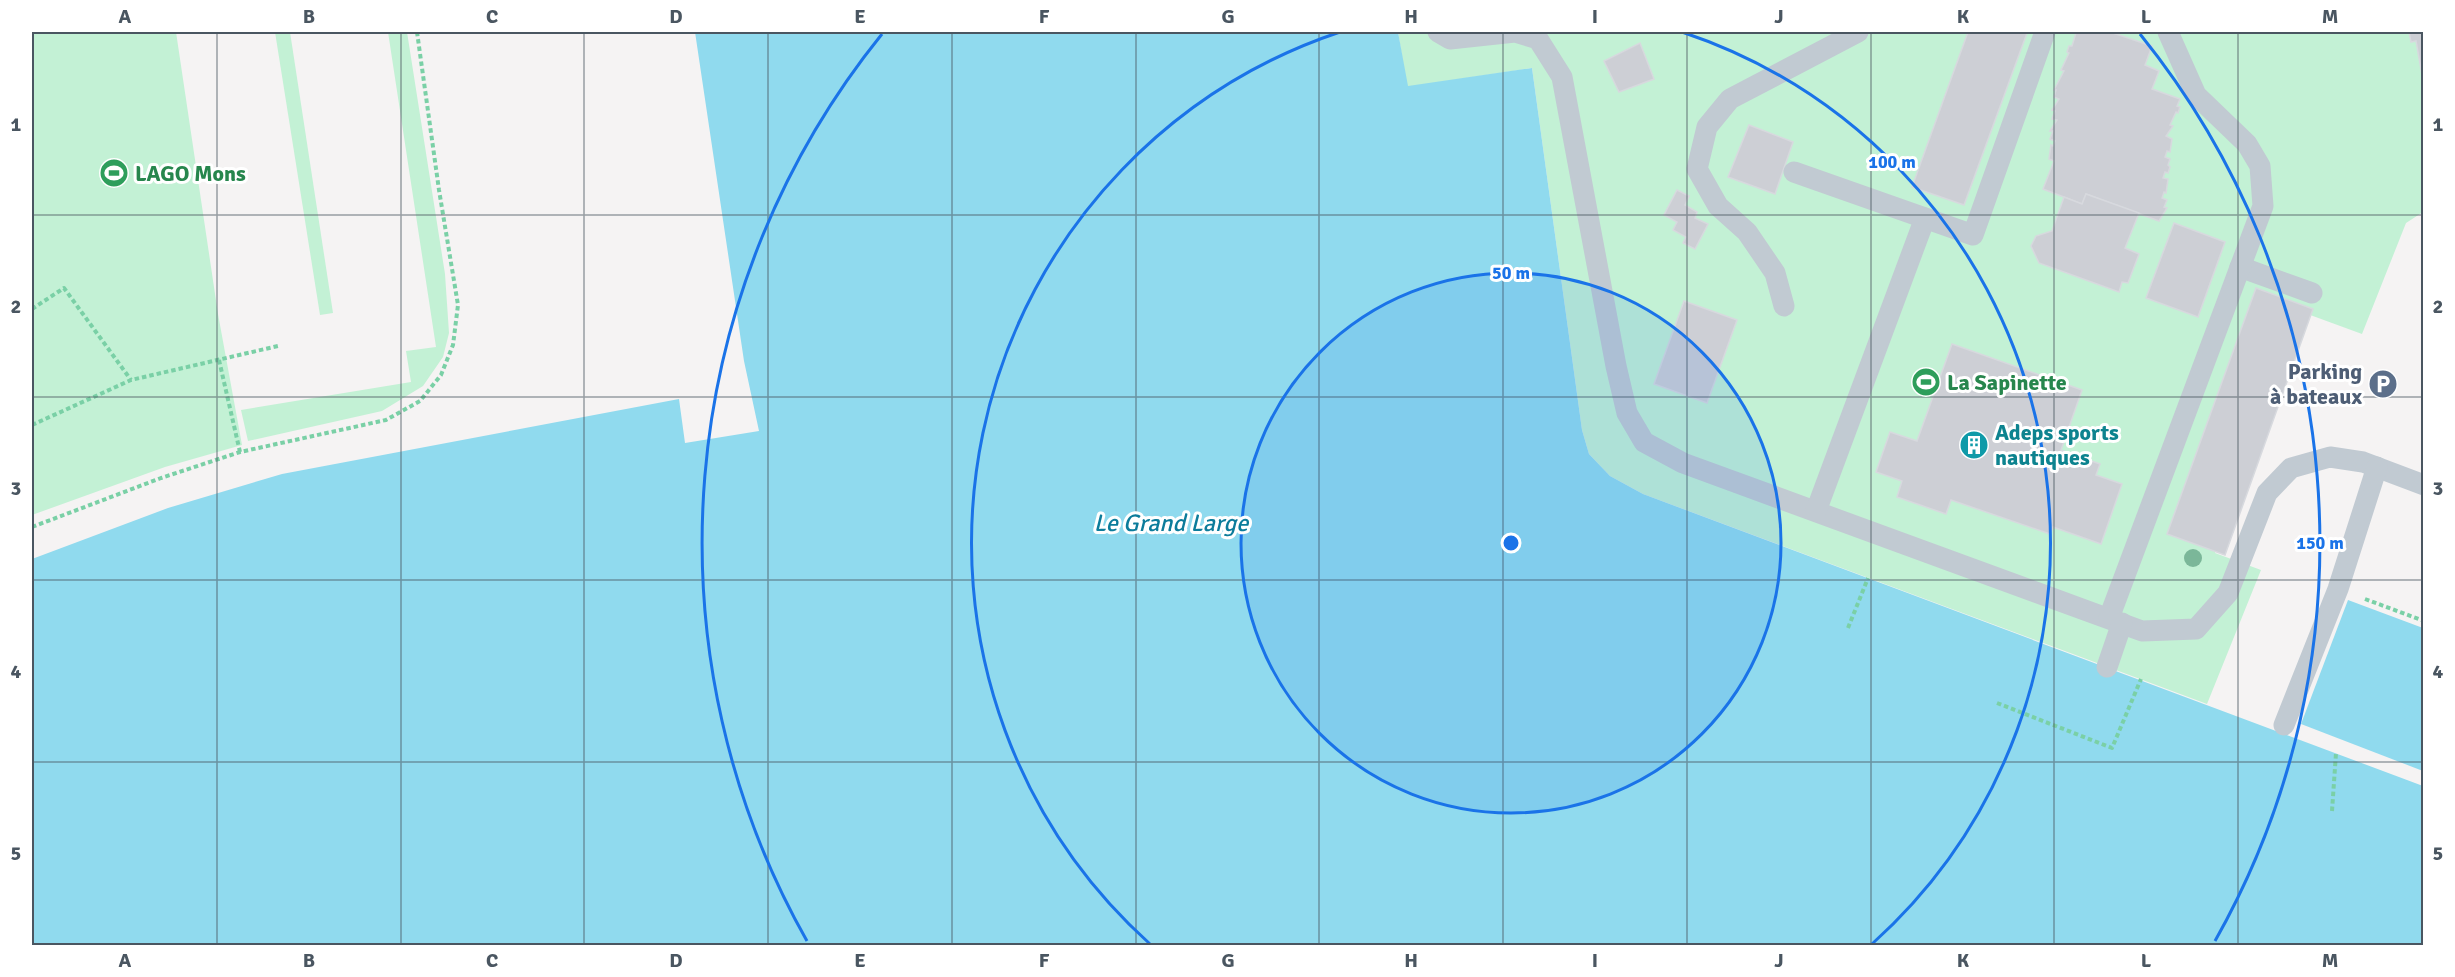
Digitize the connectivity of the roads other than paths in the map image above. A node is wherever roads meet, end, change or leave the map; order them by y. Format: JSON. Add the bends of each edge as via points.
{"nodes":[{"id":1,"x":1438,"y":32,"type":"edge"},
{"id":2,"x":1858,"y":32,"type":"edge"},
{"id":3,"x":2045,"y":32,"type":"edge"},
{"id":4,"x":2168,"y":32,"type":"edge"},
{"id":5,"x":1794,"y":171,"type":"dead end"},
{"id":6,"x":1925,"y":218,"type":"junction"},
{"id":7,"x":2240,"y":267,"type":"junction"},
{"id":8,"x":2312,"y":294,"type":"dead end"},
{"id":9,"x":1784,"y":306,"type":"dead end"},
{"id":10,"x":2377,"y":467,"type":"junction"},
{"id":11,"x":2424,"y":485,"type":"edge"},
{"id":12,"x":1816,"y":511,"type":"junction"},
{"id":13,"x":2116,"y":621,"type":"junction"},
{"id":14,"x":2107,"y":667,"type":"dead end"},
{"id":15,"x":2284,"y":726,"type":"dead end"}],
"edges":[{"from":1,"to":12,"type":"lane","via":[[1450,39],[1515,32],[1538,39],[1562,77],[1616,366],[1627,413],[1644,442],[1683,463]]},
{"from":2,"to":9,"type":"lane","via":[[1730,99],[1707,127],[1697,168],[1718,206],[1747,232],[1774,273]]},
{"from":3,"to":6,"type":"lane","via":[[1973,235]]},
{"from":4,"to":7,"type":"lane","via":[[2196,95],[2247,144],[2260,166],[2263,206]]},
{"from":5,"to":6,"type":"lane"},
{"from":6,"to":12,"type":"lane"},
{"from":7,"to":8,"type":"lane"},
{"from":7,"to":13,"type":"lane"},
{"from":10,"to":11,"type":"lane"},
{"from":10,"to":13,"type":"lane","via":[[2330,457],[2291,468],[2268,493],[2228,593],[2196,629],[2142,631]]},
{"from":10,"to":15,"type":"lane","via":[[2338,589]]},
{"from":12,"to":13,"type":"lane"},
{"from":13,"to":14,"type":"lane"}]}
